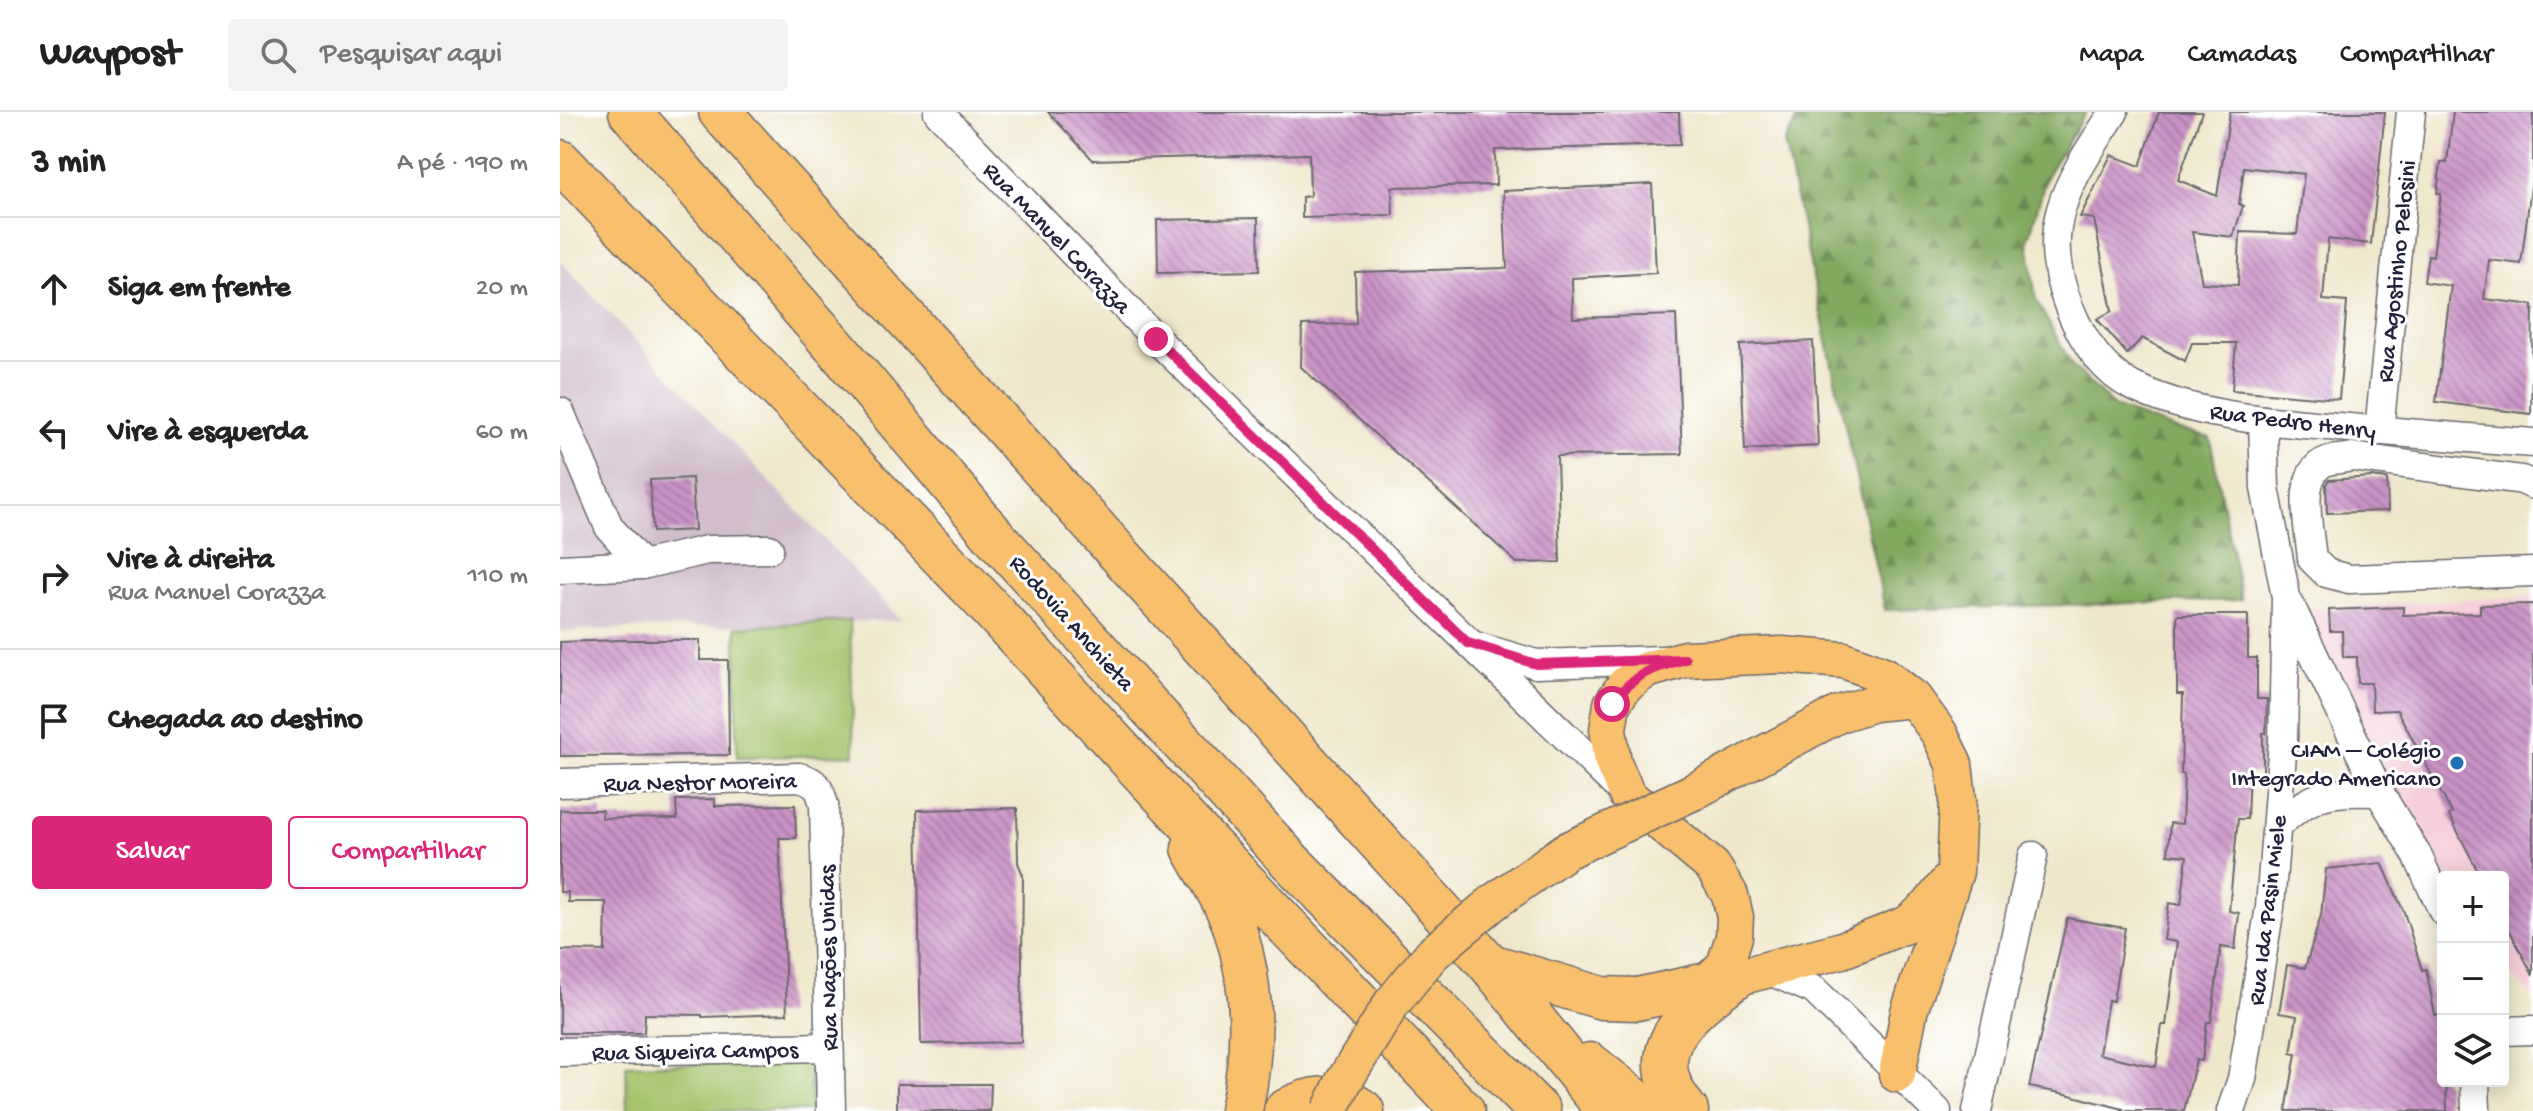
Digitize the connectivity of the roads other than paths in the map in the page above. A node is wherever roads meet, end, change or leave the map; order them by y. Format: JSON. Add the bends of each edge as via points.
{"nodes":[{"id":1,"x":630,"y":112,"type":"edge"},
{"id":2,"x":720,"y":112,"type":"edge"},
{"id":3,"x":938,"y":112,"type":"edge"},
{"id":4,"x":2114,"y":112,"type":"edge"},
{"id":5,"x":2411,"y":112,"type":"edge"},
{"id":6,"x":560,"y":161,"type":"edge"},
{"id":7,"x":560,"y":412,"type":"edge"},
{"id":8,"x":2263,"y":421,"type":"junction"},
{"id":9,"x":2379,"y":431,"type":"junction"},
{"id":10,"x":2533,"y":443,"type":"edge"},
{"id":11,"x":2533,"y":485,"type":"edge"},
{"id":12,"x":769,"y":549,"type":"dead end"},
{"id":13,"x":642,"y":565,"type":"junction"},
{"id":14,"x":560,"y":569,"type":"edge"},
{"id":15,"x":2533,"y":572,"type":"edge"},
{"id":16,"x":2286,"y":597,"type":"junction"},
{"id":17,"x":1468,"y":643,"type":"junction"},
{"id":18,"x":1685,"y":659,"type":"junction"},
{"id":19,"x":1914,"y":699,"type":"junction"},
{"id":20,"x":560,"y":783,"type":"edge"},
{"id":21,"x":2379,"y":792,"type":"junction"},
{"id":22,"x":1627,"y":795,"type":"junction"},
{"id":23,"x":1168,"y":801,"type":"junction"},
{"id":24,"x":824,"y":805,"type":"joint"},
{"id":25,"x":2278,"y":825,"type":"junction"},
{"id":26,"x":2033,"y":856,"type":"dead end"},
{"id":27,"x":1955,"y":872,"type":"junction"},
{"id":28,"x":2437,"y":898,"type":"edge"},
{"id":29,"x":1490,"y":965,"type":"junction"},
{"id":30,"x":1736,"y":978,"type":"junction"},
{"id":31,"x":1536,"y":1021,"type":"junction"},
{"id":32,"x":2533,"y":1030,"type":"edge"},
{"id":33,"x":2509,"y":1031,"type":"edge"},
{"id":34,"x":829,"y":1047,"type":"junction"},
{"id":35,"x":560,"y":1052,"type":"edge"},
{"id":36,"x":1897,"y":1074,"type":"junction"},
{"id":37,"x":2475,"y":1087,"type":"edge"},
{"id":38,"x":831,"y":1111,"type":"edge"},
{"id":39,"x":1241,"y":1111,"type":"edge"},
{"id":40,"x":1285,"y":1111,"type":"edge"},
{"id":41,"x":1330,"y":1111,"type":"edge"},
{"id":42,"x":1363,"y":1111,"type":"edge"},
{"id":43,"x":1463,"y":1111,"type":"edge"},
{"id":44,"x":1539,"y":1111,"type":"edge"},
{"id":45,"x":1608,"y":1111,"type":"edge"},
{"id":46,"x":1649,"y":1111,"type":"edge"},
{"id":47,"x":1687,"y":1111,"type":"edge"},
{"id":48,"x":1937,"y":1111,"type":"edge"},
{"id":49,"x":1977,"y":1111,"type":"edge"},
{"id":50,"x":2231,"y":1111,"type":"edge"},
{"id":51,"x":2476,"y":1111,"type":"edge"}],
"edges":[{"from":1,"to":44,"type":"highway","name":"Rodovia Anchieta","via":[[995,537],[1289,860]]},
{"from":2,"to":29,"type":"highway"},
{"from":3,"to":17,"type":"street","name":"Rua Manuel Corazza","via":[[1156,339]]},
{"from":4,"to":8,"type":"street","name":"Rua Pedro Henry","via":[[2072,176],[2059,213],[2055,247],[2061,286],[2075,322],[2096,357],[2130,385],[2186,405]]},
{"from":5,"to":9,"type":"street","name":"Rua Agostinho Pelosini"},
{"from":6,"to":23,"type":"highway","name":"Rodovia Anchieta","via":[[958,574]]},
{"from":7,"to":13,"type":"street","via":[[609,527]]},
{"from":8,"to":9,"type":"street","name":"Rua Pedro Henry"},
{"from":8,"to":16,"type":"street","name":"Rua Ida Pasin Miele","via":[[2265,488]]},
{"from":9,"to":10,"type":"street","name":"Rua Pedro Henry"},
{"from":11,"to":15,"type":"street","via":[[2352,457],[2325,462],[2306,486],[2312,559],[2326,573],[2349,579]]},
{"from":12,"to":13,"type":"street","via":[[707,550]]},
{"from":13,"to":14,"type":"street"},
{"from":16,"to":21,"type":"street"},
{"from":16,"to":25,"type":"street","name":"Rua Ida Pasin Miele"},
{"from":17,"to":18,"type":"street","via":[[1536,664]]},
{"from":17,"to":22,"type":"street","name":"Rua Manuel Corazza"},
{"from":18,"to":19,"type":"main road","via":[[1782,655],[1844,660],[1884,675]]},
{"from":18,"to":22,"type":"main road","via":[[1646,670],[1625,685],[1612,704],[1608,729],[1613,762]]},
{"from":19,"to":27,"type":"main road","via":[[1954,764],[1959,812]]},
{"from":19,"to":41,"type":"main road","bridge":true,"via":[[1839,714],[1693,792],[1566,851],[1432,954],[1392,1003]]},
{"from":20,"to":24,"type":"street","name":"Rua Nestor Moreira","via":[[799,777],[811,779],[820,789]]},
{"from":21,"to":25,"type":"street","via":[[2318,796]]},
{"from":21,"to":28,"type":"street"},
{"from":22,"to":30,"type":"main road","via":[[1713,867],[1730,895],[1734,937],[1725,965]]},
{"from":23,"to":39,"type":"highway","via":[[1235,927],[1251,1020],[1251,1066]]},
{"from":23,"to":43,"type":"highway","name":"Rodovia Anchieta"},
{"from":24,"to":34,"type":"street","name":"Rua Nações Unidas"},
{"from":25,"to":50,"type":"street","name":"Rua Ida Pasin Miele","via":[[2242,1079]]},
{"from":26,"to":49,"type":"street"},
{"from":27,"to":30,"type":"main road","via":[[1908,924],[1842,950]]},
{"from":27,"to":36,"type":"main road","via":[[1909,1012]]},
{"from":29,"to":30,"type":"highway","via":[[1602,998],[1637,999]]},
{"from":29,"to":31,"type":"highway"},
{"from":30,"to":36,"type":"street","via":[[1814,990]]},
{"from":30,"to":47,"type":"highway","via":[[1704,1000],[1672,1033],[1666,1061],[1670,1084]]},
{"from":31,"to":45,"type":"highway"},
{"from":31,"to":46,"type":"highway"},
{"from":32,"to":33,"type":"street"},
{"from":34,"to":35,"type":"street","name":"Rua Siqueira Campos"},
{"from":34,"to":38,"type":"street","name":"Rua Nações Unidas"},
{"from":36,"to":48,"type":"street"},
{"from":37,"to":51,"type":"street"},
{"from":40,"to":42,"type":"highway","via":[[1324,1097]]}]}
